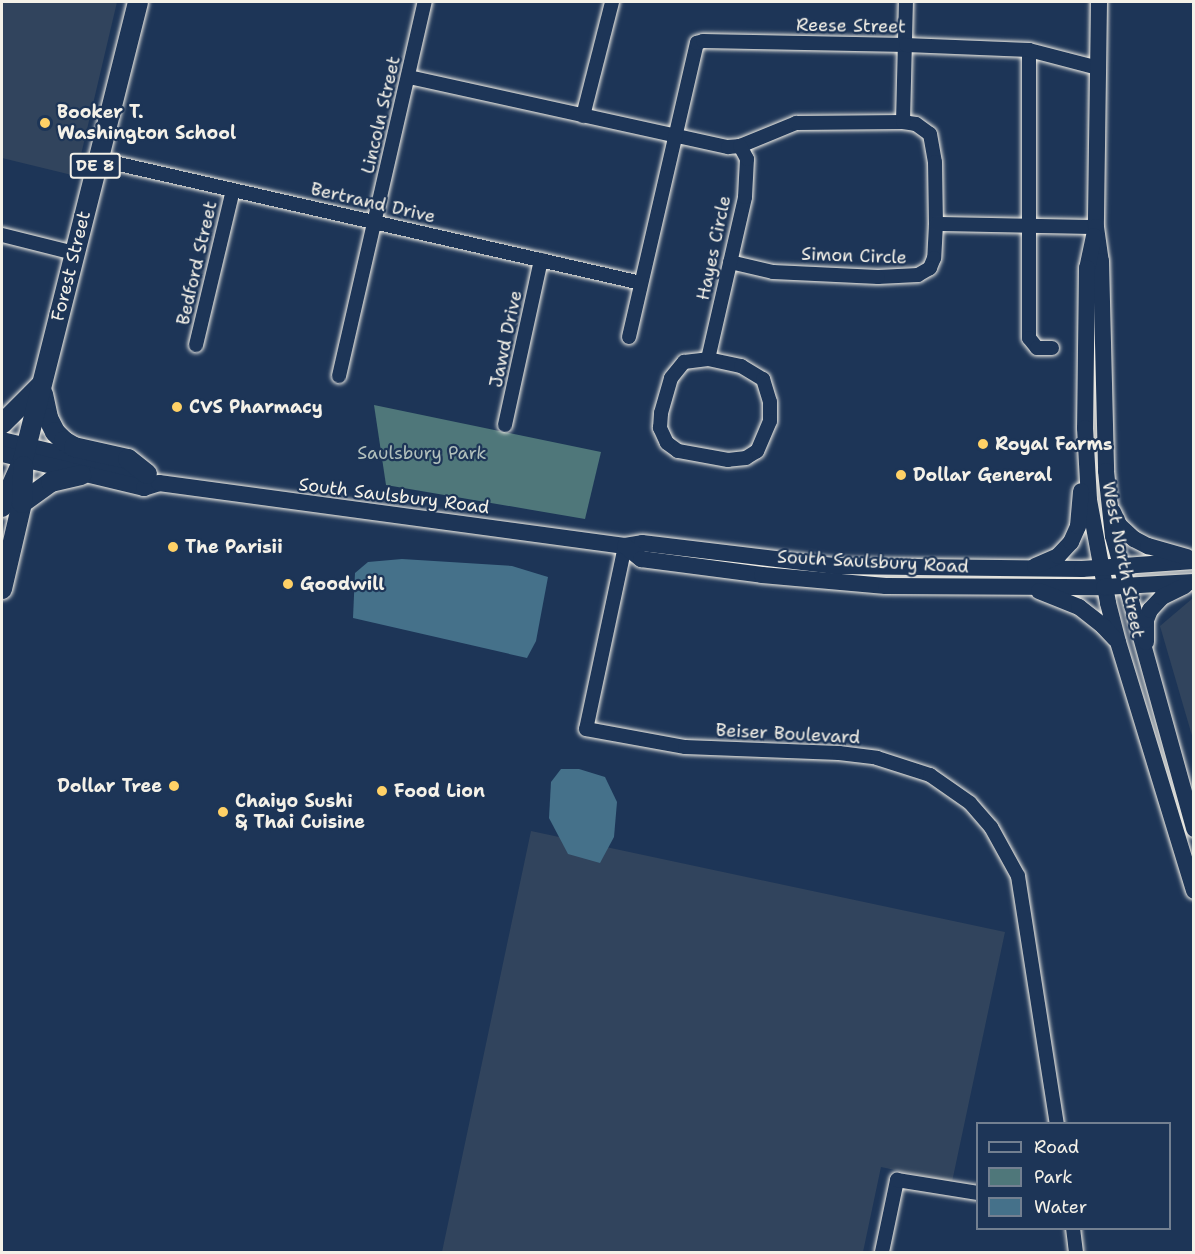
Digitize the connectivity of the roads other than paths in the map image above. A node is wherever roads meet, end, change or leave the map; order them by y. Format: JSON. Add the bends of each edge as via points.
{"nodes":[{"id":1,"x":138,"y":2,"type":"edge"},
{"id":2,"x":424,"y":2,"type":"edge"},
{"id":3,"x":612,"y":2,"type":"edge"},
{"id":4,"x":906,"y":2,"type":"edge"},
{"id":5,"x":1099,"y":2,"type":"edge"},
{"id":6,"x":906,"y":45,"type":"junction"},
{"id":7,"x":1029,"y":50,"type":"junction"},
{"id":8,"x":1098,"y":68,"type":"junction"},
{"id":9,"x":409,"y":76,"type":"junction"},
{"id":10,"x":583,"y":116,"type":"junction"},
{"id":11,"x":903,"y":122,"type":"junction"},
{"id":12,"x":675,"y":136,"type":"junction"},
{"id":13,"x":740,"y":146,"type":"junction"},
{"id":14,"x":97,"y":159,"type":"junction"},
{"id":15,"x":233,"y":190,"type":"junction"},
{"id":16,"x":375,"y":222,"type":"junction"},
{"id":17,"x":936,"y":224,"type":"junction"},
{"id":18,"x":1029,"y":226,"type":"junction"},
{"id":19,"x":1096,"y":227,"type":"junction"},
{"id":20,"x":2,"y":236,"type":"edge"},
{"id":21,"x":74,"y":254,"type":"junction"},
{"id":22,"x":541,"y":260,"type":"junction"},
{"id":23,"x":730,"y":262,"type":"junction"},
{"id":24,"x":641,"y":283,"type":"junction"},
{"id":25,"x":629,"y":337,"type":"dead end"},
{"id":26,"x":196,"y":345,"type":"dead end"},
{"id":27,"x":1052,"y":348,"type":"dead end"},
{"id":28,"x":708,"y":359,"type":"junction"},
{"id":29,"x":339,"y":376,"type":"dead end"},
{"id":30,"x":42,"y":383,"type":"junction"},
{"id":31,"x":2,"y":424,"type":"edge"},
{"id":32,"x":505,"y":425,"type":"dead end"},
{"id":33,"x":2,"y":440,"type":"edge"},
{"id":34,"x":1085,"y":448,"type":"junction"},
{"id":35,"x":25,"y":453,"type":"junction"},
{"id":36,"x":2,"y":454,"type":"edge"},
{"id":37,"x":81,"y":475,"type":"junction"},
{"id":38,"x":153,"y":478,"type":"junction"},
{"id":39,"x":7,"y":500,"type":"edge"},
{"id":40,"x":1109,"y":500,"type":"junction"},
{"id":41,"x":625,"y":546,"type":"junction"},
{"id":42,"x":1194,"y":560,"type":"edge"},
{"id":43,"x":1101,"y":568,"type":"junction"},
{"id":44,"x":1120,"y":568,"type":"junction"},
{"id":45,"x":1024,"y":569,"type":"junction"},
{"id":46,"x":1193,"y":582,"type":"edge"},
{"id":47,"x":1125,"y":585,"type":"junction"},
{"id":48,"x":1030,"y":587,"type":"junction"},
{"id":49,"x":1104,"y":587,"type":"junction"},
{"id":50,"x":2,"y":589,"type":"edge"},
{"id":51,"x":1118,"y":642,"type":"junction"},
{"id":52,"x":1148,"y":667,"type":"junction"},
{"id":53,"x":1194,"y":829,"type":"edge"},
{"id":54,"x":1194,"y":891,"type":"edge"},
{"id":55,"x":1057,"y":1122,"type":"edge"},
{"id":56,"x":976,"y":1193,"type":"edge"},
{"id":57,"x":1073,"y":1230,"type":"edge"},
{"id":58,"x":882,"y":1252,"type":"edge"},
{"id":59,"x":1076,"y":1252,"type":"edge"}],
"edges":[{"from":1,"to":14,"type":"highway","name":"Forest Street","number":"DE 8"},
{"from":2,"to":9,"type":"street","name":"Lincoln Street"},
{"from":3,"to":10,"type":"street"},
{"from":4,"to":6,"type":"street"},
{"from":5,"to":8,"type":"main road","name":"West North Street"},
{"from":6,"to":7,"type":"street","name":"Reese Street"},
{"from":6,"to":11,"type":"street"},
{"from":6,"to":12,"type":"street","name":"Reese Street","via":[[697,43]]},
{"from":7,"to":8,"type":"street","name":"Reese Street"},
{"from":7,"to":18,"type":"street"},
{"from":8,"to":19,"type":"main road","name":"West North Street"},
{"from":9,"to":10,"type":"street"},
{"from":9,"to":16,"type":"street","name":"Lincoln Street"},
{"from":10,"to":12,"type":"street"},
{"from":11,"to":13,"type":"street","name":"Simon Circle","via":[[796,123]]},
{"from":11,"to":17,"type":"street","name":"Simon Circle","via":[[916,124],[930,134],[935,162]]},
{"from":12,"to":13,"type":"street"},
{"from":12,"to":24,"type":"street","name":"Reese Street"},
{"from":13,"to":23,"type":"street","name":"Hayes Circle","via":[[747,159],[746,187]]},
{"from":14,"to":15,"type":"street","name":"Bertrand Drive"},
{"from":14,"to":21,"type":"highway","name":"Forest Street","number":"DE 8"},
{"from":15,"to":16,"type":"street","name":"Bertrand Drive"},
{"from":15,"to":26,"type":"street","name":"Bedford Street"},
{"from":16,"to":22,"type":"street","name":"Bertrand Drive"},
{"from":16,"to":29,"type":"street","name":"Lincoln Street"},
{"from":17,"to":18,"type":"street"},
{"from":17,"to":23,"type":"street","name":"Simon Circle","via":[[934,258],[930,268],[918,275],[772,272]]},
{"from":18,"to":19,"type":"street"},
{"from":18,"to":27,"type":"street","via":[[1029,338],[1037,348]]},
{"from":19,"to":34,"type":"main road","name":"West North Street","via":[[1087,268]]},
{"from":19,"to":40,"type":"main road","name":"West North Street","via":[[1101,261]]},
{"from":20,"to":21,"type":"street"},
{"from":21,"to":30,"type":"highway","name":"Forest Street","number":"DE 8"},
{"from":22,"to":24,"type":"street","name":"Bertrand Drive"},
{"from":22,"to":32,"type":"street","name":"Jawd Drive"},
{"from":23,"to":28,"type":"street","name":"Hayes Circle"},
{"from":24,"to":25,"type":"street","name":"Reese Street"},
{"from":28,"to":28,"type":"street","via":[[684,362],[671,378],[660,428],[667,443],[678,451],[728,460],[746,458],[757,451],[770,421],[770,402],[763,379],[741,366]]},
{"from":30,"to":31,"type":"highway"},
{"from":30,"to":35,"type":"highway","name":"Forest Street","number":"DE 8"},
{"from":30,"to":38,"type":"highway","via":[[48,418],[64,441],[74,447],[128,459]]},
{"from":33,"to":35,"type":"main road"},
{"from":34,"to":43,"type":"main road","name":"West North Street"},
{"from":34,"to":45,"type":"main road","via":[[1076,535],[1058,556]]},
{"from":35,"to":36,"type":"main road"},
{"from":35,"to":37,"type":"main road","name":"South Saulsbury Road"},
{"from":35,"to":38,"type":"main road","name":"South Saulsbury Road"},
{"from":35,"to":39,"type":"highway","number":"DE 8"},
{"from":37,"to":38,"type":"main road","name":"South Saulsbury Road","via":[[144,488]]},
{"from":37,"to":39,"type":"highway"},
{"from":38,"to":41,"type":"main road","name":"South Saulsbury Road"},
{"from":39,"to":50,"type":"highway","number":"DE 8"},
{"from":40,"to":42,"type":"main road","via":[[1119,525],[1134,539]]},
{"from":40,"to":44,"type":"main road","name":"West North Street"},
{"from":41,"to":45,"type":"main road","name":"South Saulsbury Road","via":[[642,543],[834,566]]},
{"from":41,"to":48,"type":"main road","name":"South Saulsbury Road","via":[[641,559],[838,583],[931,588]]},
{"from":41,"to":55,"type":"street","name":"Beiser Boulevard","via":[[586,729],[686,747],[792,750],[877,758],[930,775],[970,803],[996,834],[1018,876]]},
{"from":42,"to":44,"type":"main road","name":"South Saulsbury Road"},
{"from":43,"to":44,"type":"main road","name":"South Saulsbury Road"},
{"from":43,"to":45,"type":"main road","name":"South Saulsbury Road"},
{"from":43,"to":49,"type":"main road","name":"West North Street"},
{"from":44,"to":47,"type":"main road","name":"West North Street"},
{"from":46,"to":47,"type":"main road","name":"South Saulsbury Road"},
{"from":46,"to":52,"type":"main road","via":[[1167,594],[1150,610],[1145,627]]},
{"from":47,"to":49,"type":"main road","name":"South Saulsbury Road"},
{"from":47,"to":52,"type":"main road","name":"West North Street"},
{"from":48,"to":49,"type":"main road","name":"South Saulsbury Road"},
{"from":48,"to":51,"type":"main road","via":[[1079,607]]},
{"from":49,"to":51,"type":"main road","name":"West North Street"},
{"from":51,"to":54,"type":"main road","name":"West North Street"},
{"from":52,"to":53,"type":"main road","name":"West North Street"},
{"from":56,"to":58,"type":"street","via":[[897,1180]]},
{"from":57,"to":59,"type":"street"}]}
